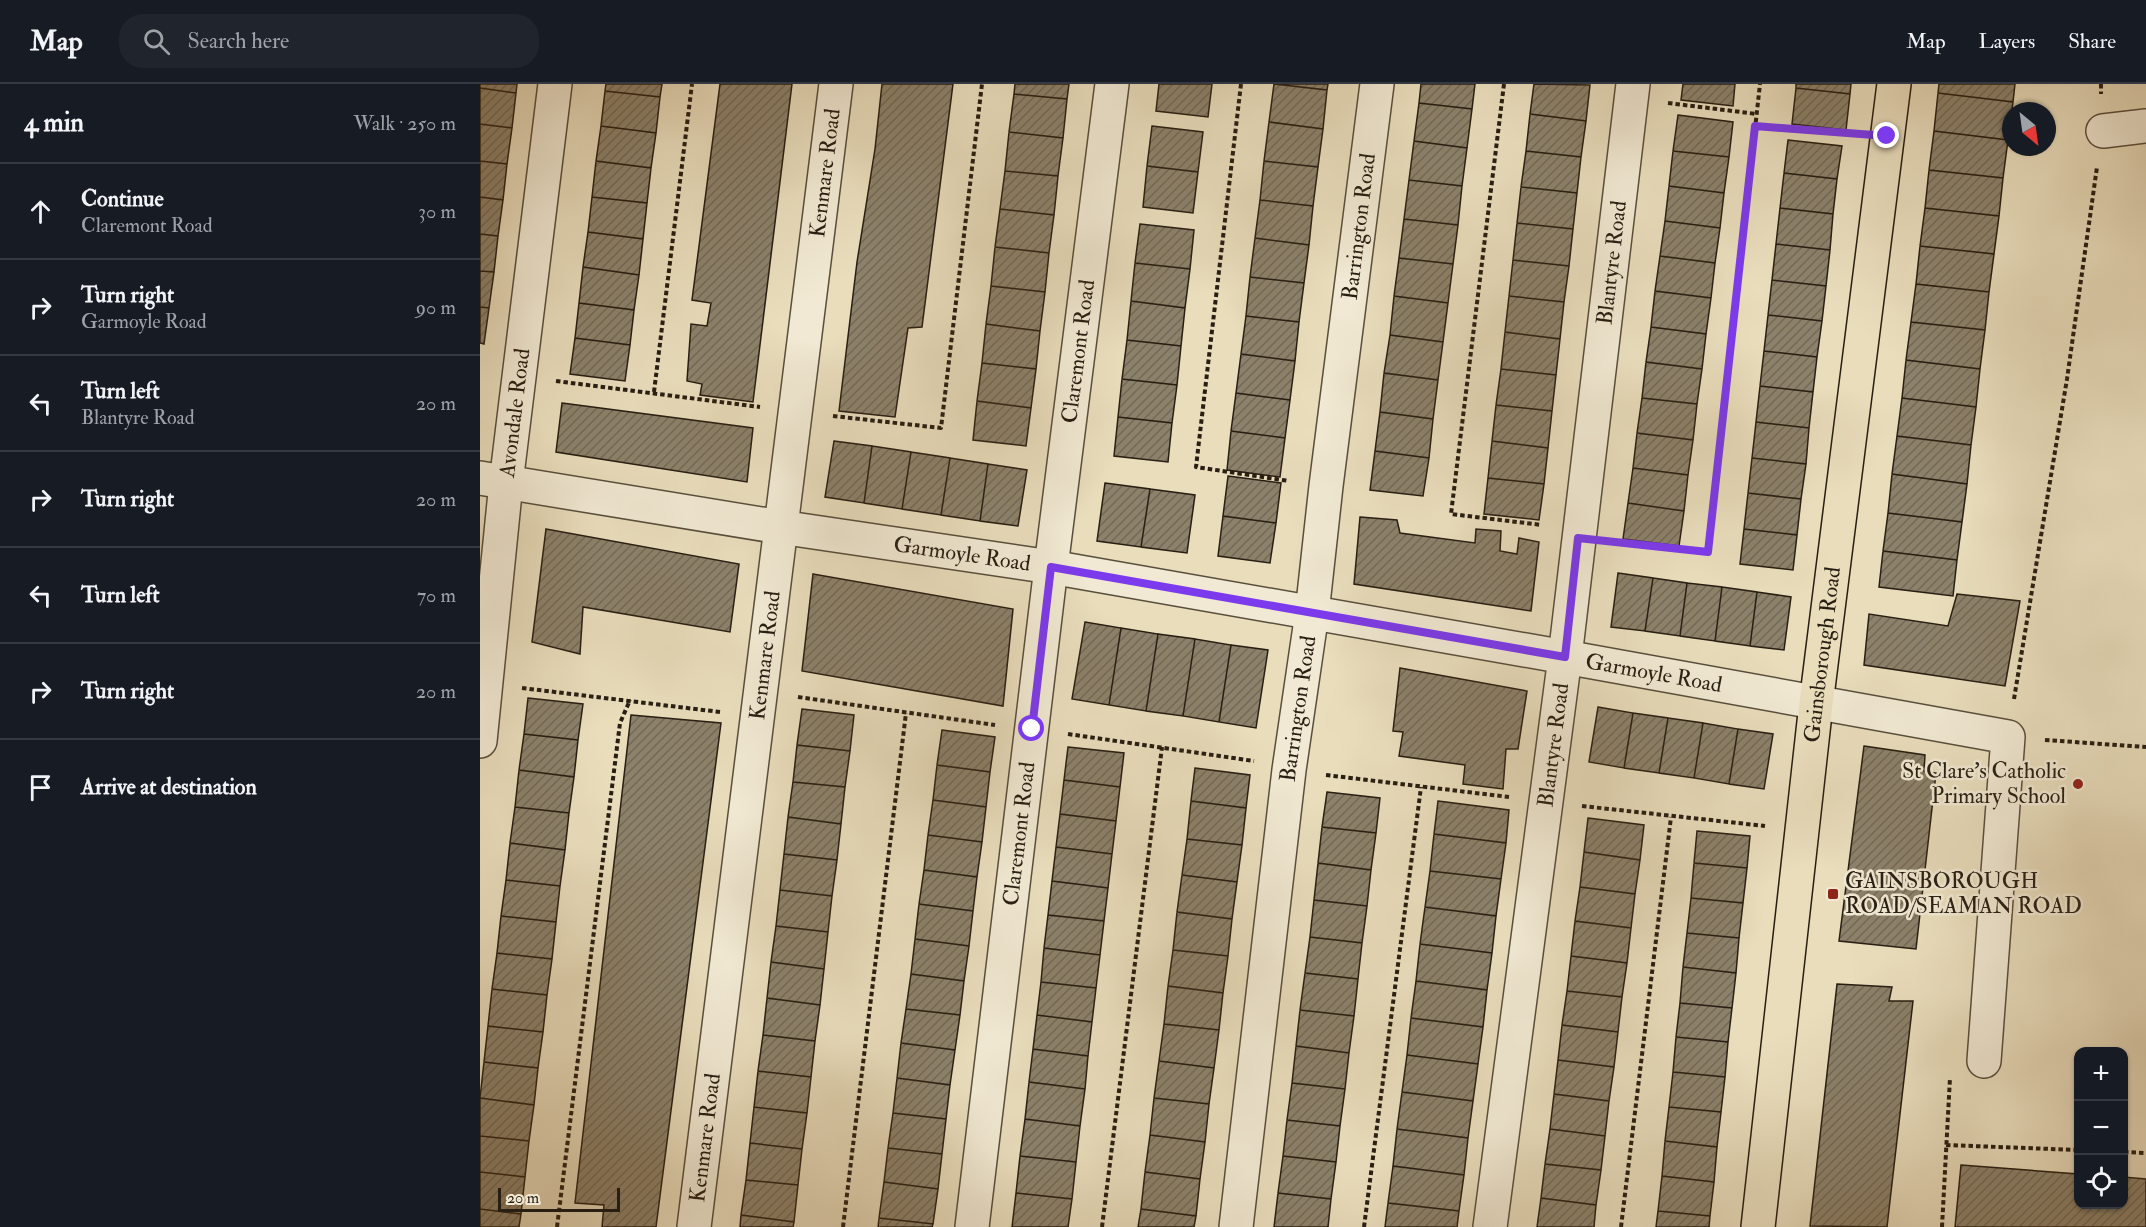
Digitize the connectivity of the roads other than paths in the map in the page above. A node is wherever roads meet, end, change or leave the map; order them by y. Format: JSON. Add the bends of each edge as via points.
{"nodes":[{"id":1,"x":555,"y":84,"type":"edge"},
{"id":2,"x":836,"y":84,"type":"edge"},
{"id":3,"x":1112,"y":84,"type":"edge"},
{"id":4,"x":1377,"y":84,"type":"edge"},
{"id":5,"x":1894,"y":84,"type":"edge"},
{"id":6,"x":1632,"y":92,"type":"edge"},
{"id":7,"x":2146,"y":126,"type":"edge"},
{"id":8,"x":2103,"y":131,"type":"road end"},
{"id":9,"x":493,"y":481,"type":"edge"},
{"id":10,"x":780,"y":527,"type":"junction"},
{"id":11,"x":1051,"y":567,"type":"junction"},
{"id":12,"x":1312,"y":613,"type":"junction"},
{"id":13,"x":1565,"y":657,"type":"junction"},
{"id":14,"x":1816,"y":704,"type":"junction"},
{"id":15,"x":480,"y":741,"type":"edge"},
{"id":16,"x":1984,"y":1060,"type":"road end"},
{"id":17,"x":694,"y":1227,"type":"edge"},
{"id":18,"x":972,"y":1227,"type":"edge"},
{"id":19,"x":1236,"y":1227,"type":"edge"},
{"id":20,"x":1490,"y":1227,"type":"edge"},
{"id":21,"x":1758,"y":1227,"type":"edge"}],
"edges":[{"from":1,"to":9,"type":"street","name":"Avondale Road","via":[[520,377]]},
{"from":2,"to":10,"type":"street","name":"Kenmare Road"},
{"from":3,"to":11,"type":"street","name":"Claremont Road"},
{"from":4,"to":12,"type":"street","name":"Barrington Road"},
{"from":5,"to":14,"type":"main road","name":"Gainsborough Road"},
{"from":6,"to":13,"type":"street","name":"Blantyre Road"},
{"from":7,"to":8,"type":"street"},
{"from":9,"to":10,"type":"street","name":"Garmoyle Road"},
{"from":9,"to":15,"type":"street","name":"Avondale Road","via":[[487,685]]},
{"from":10,"to":11,"type":"street","name":"Garmoyle Road"},
{"from":10,"to":17,"type":"street","name":"Kenmare Road"},
{"from":11,"to":12,"type":"street","name":"Garmoyle Road"},
{"from":11,"to":18,"type":"street","name":"Claremont Road"},
{"from":12,"to":13,"type":"street","name":"Garmoyle Road"},
{"from":12,"to":19,"type":"street","name":"Barrington Road","via":[[1289,770]]},
{"from":13,"to":14,"type":"street","name":"Garmoyle Road"},
{"from":13,"to":20,"type":"street","name":"Blantyre Road"},
{"from":14,"to":16,"type":"street","name":"Garmoyle Road","via":[[2008,738]]},
{"from":14,"to":21,"type":"main road","name":"Gainsborough Road"}]}
